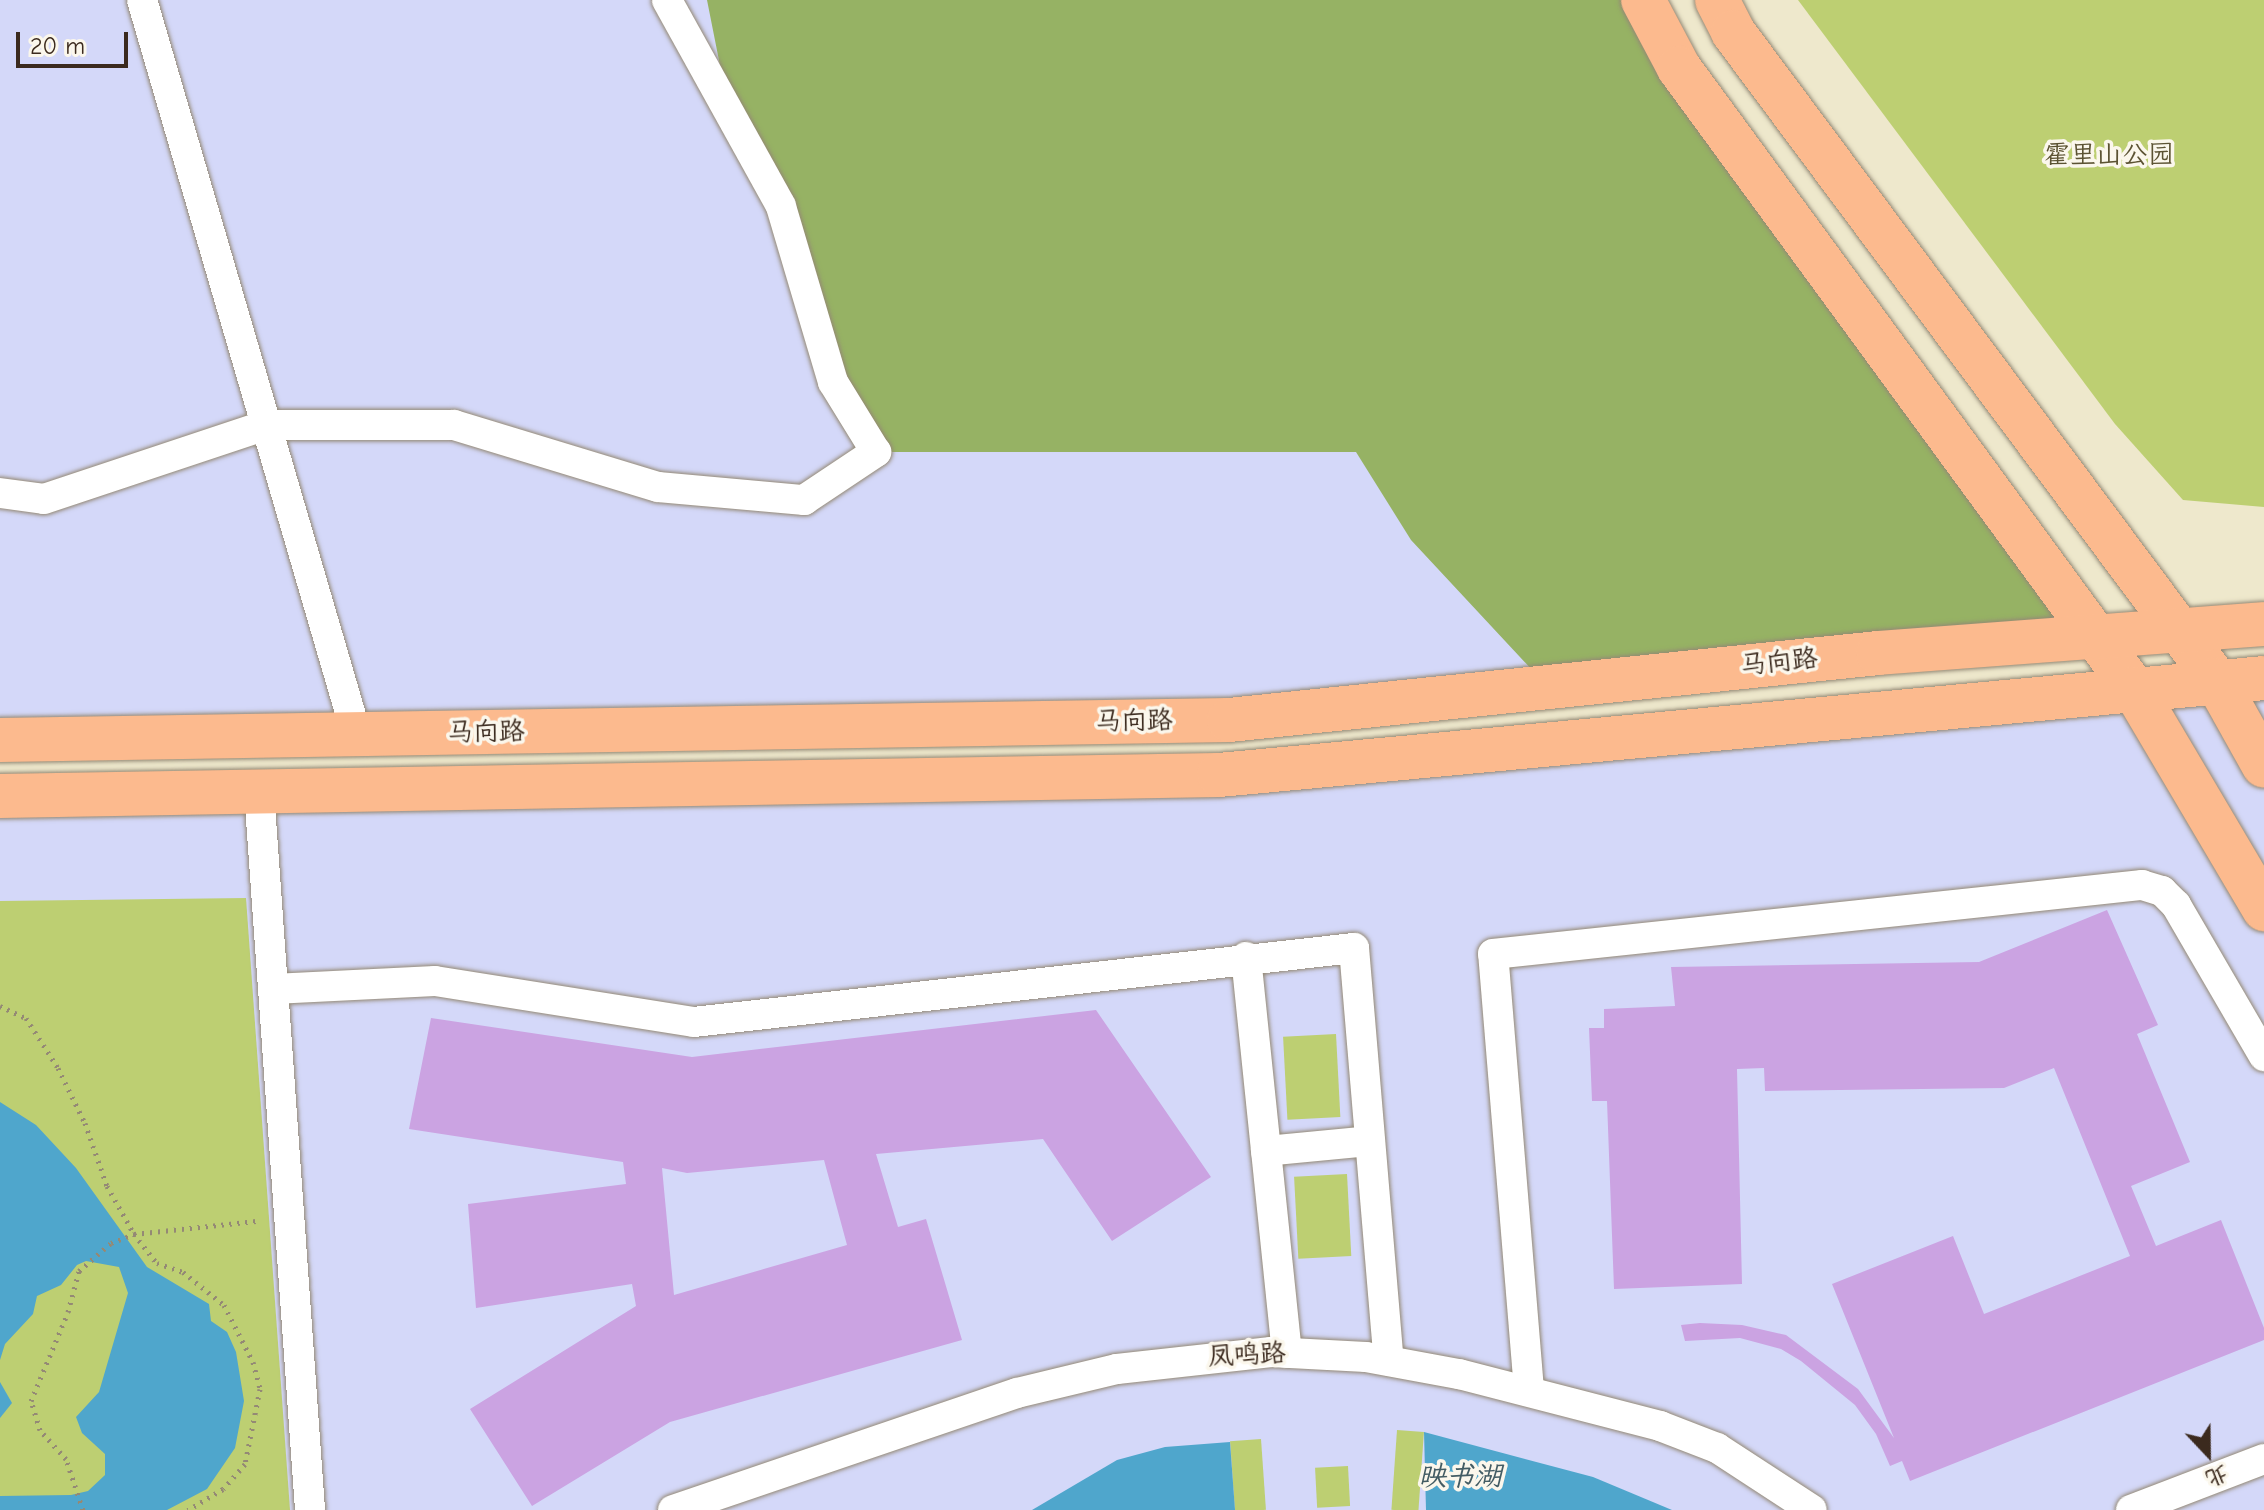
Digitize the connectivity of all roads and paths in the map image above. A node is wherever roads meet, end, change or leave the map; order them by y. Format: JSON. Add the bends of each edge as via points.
{"nodes":[{"id":1,"x":142,"y":0,"type":"edge"},
{"id":2,"x":667,"y":0,"type":"edge"},
{"id":3,"x":1643,"y":0,"type":"edge"},
{"id":4,"x":1717,"y":0,"type":"edge"},
{"id":5,"x":267,"y":425,"type":"junction"},
{"id":6,"x":0,"y":493,"type":"edge"},
{"id":7,"x":2264,"y":624,"type":"edge"},
{"id":8,"x":2178,"y":628,"type":"junction"},
{"id":9,"x":2099,"y":638,"type":"junction"},
{"id":10,"x":2264,"y":678,"type":"edge"},
{"id":11,"x":2216,"y":680,"type":"junction"},
{"id":12,"x":2134,"y":689,"type":"junction"},
{"id":13,"x":357,"y":736,"type":"junction"},
{"id":14,"x":0,"y":740,"type":"edge"},
{"id":15,"x":2264,"y":766,"type":"edge"},
{"id":16,"x":259,"y":791,"type":"junction"},
{"id":17,"x":0,"y":796,"type":"edge"},
{"id":18,"x":2264,"y":909,"type":"edge"},
{"id":19,"x":1246,"y":957,"type":"junction"},
{"id":20,"x":273,"y":989,"type":"junction"},
{"id":21,"x":0,"y":1006,"type":"edge"},
{"id":22,"x":2264,"y":1056,"type":"edge"},
{"id":23,"x":1370,"y":1141,"type":"junction"},
{"id":24,"x":1266,"y":1151,"type":"junction"},
{"id":25,"x":289,"y":1219,"type":"junction"},
{"id":26,"x":134,"y":1234,"type":"junction"},
{"id":27,"x":1287,"y":1353,"type":"junction"},
{"id":28,"x":1389,"y":1361,"type":"junction"},
{"id":29,"x":1529,"y":1390,"type":"junction"},
{"id":30,"x":2264,"y":1459,"type":"edge"},
{"id":31,"x":83,"y":1510,"type":"edge"},
{"id":32,"x":188,"y":1510,"type":"edge"},
{"id":33,"x":310,"y":1510,"type":"edge"},
{"id":34,"x":673,"y":1510,"type":"edge"},
{"id":35,"x":1812,"y":1510,"type":"edge"},
{"id":36,"x":2131,"y":1510,"type":"edge"}],
"edges":[{"from":1,"to":5,"type":"street"},
{"from":2,"to":5,"type":"street","via":[[781,206],[833,382],[876,452],[804,500],[658,487],[454,425]]},
{"from":3,"to":9,"type":"main road","via":[[1679,68]]},
{"from":4,"to":8,"type":"main road","via":[[1733,32]]},
{"from":5,"to":6,"type":"street","via":[[44,499]]},
{"from":5,"to":13,"type":"street"},
{"from":7,"to":8,"type":"main road","name":"马向路"},
{"from":8,"to":9,"type":"main road","name":"马向路"},
{"from":8,"to":11,"type":"main road"},
{"from":9,"to":12,"type":"main road"},
{"from":9,"to":13,"type":"main road","name":"马向路","via":[[1865,654],[1229,720]]},
{"from":10,"to":11,"type":"main road","name":"马向路"},
{"from":11,"to":12,"type":"main road","name":"马向路"},
{"from":11,"to":15,"type":"main road"},
{"from":12,"to":16,"type":"main road","name":"马向路","via":[[1219,775]]},
{"from":12,"to":18,"type":"main road"},
{"from":13,"to":14,"type":"main road","name":"马向路"},
{"from":16,"to":17,"type":"main road","name":"马向路"},
{"from":16,"to":20,"type":"street"},
{"from":19,"to":20,"type":"street","via":[[694,1022],[435,981]]},
{"from":19,"to":23,"type":"street","via":[[1354,948]]},
{"from":19,"to":24,"type":"street"},
{"from":20,"to":25,"type":"street"},
{"from":21,"to":26,"type":"path","via":[[26,1018],[58,1068],[107,1186]]},
{"from":22,"to":29,"type":"street","via":[[2176,905],[2162,891],[2142,885],[1493,954]]},
{"from":23,"to":24,"type":"street"},
{"from":23,"to":28,"type":"street"},
{"from":24,"to":27,"type":"street"},
{"from":25,"to":26,"type":"path","via":[[200,1223]]},
{"from":25,"to":33,"type":"street"},
{"from":26,"to":31,"type":"path","via":[[84,1263],[31,1398],[40,1430],[66,1459]]},
{"from":26,"to":32,"type":"path","via":[[157,1263],[183,1272],[224,1305],[253,1362],[260,1389],[245,1464],[223,1489]]},
{"from":27,"to":28,"type":"street","name":"凤鸣路"},
{"from":27,"to":34,"type":"street","name":"凤鸣路","via":[[1223,1355],[1117,1369],[1017,1393]]},
{"from":28,"to":29,"type":"street","name":"凤鸣路"},
{"from":29,"to":35,"type":"street","name":"凤鸣路","via":[[1687,1435],[1764,1476]]},
{"from":30,"to":36,"type":"street"}]}
